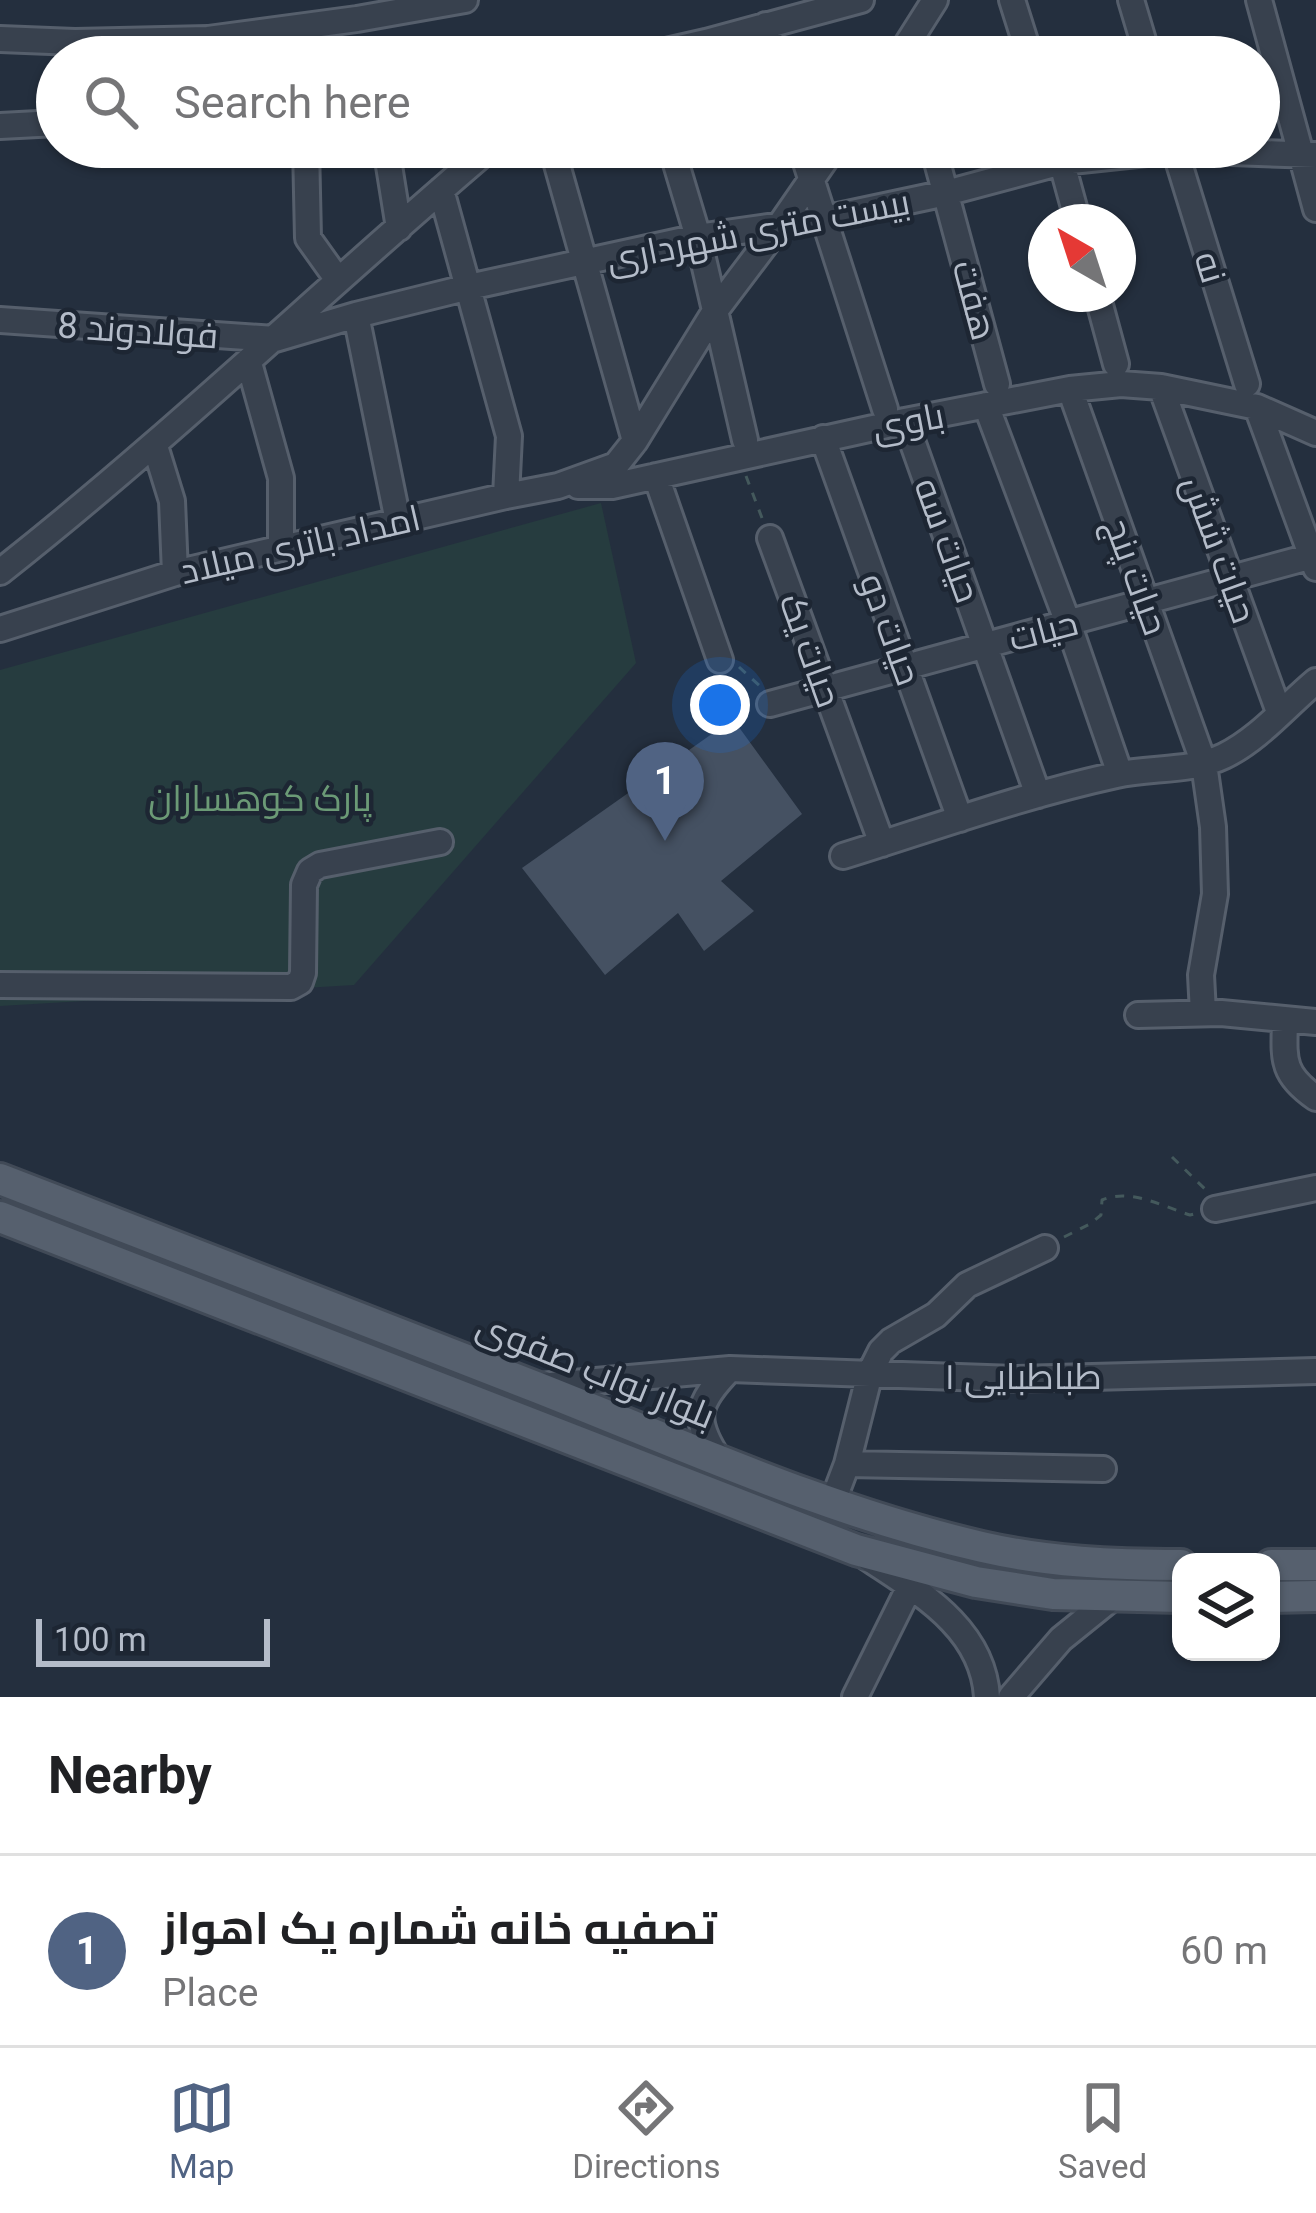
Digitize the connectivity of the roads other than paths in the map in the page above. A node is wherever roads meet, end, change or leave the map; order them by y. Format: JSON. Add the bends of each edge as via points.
{"nodes":[{"id":1,"x":465,"y":0,"type":"edge"},
{"id":2,"x":861,"y":0,"type":"edge"},
{"id":3,"x":935,"y":0,"type":"edge"},
{"id":4,"x":1012,"y":0,"type":"edge"},
{"id":5,"x":1131,"y":0,"type":"edge"},
{"id":6,"x":1258,"y":0,"type":"edge"},
{"id":7,"x":766,"y":25,"type":"junction"},
{"id":8,"x":230,"y":36,"type":"edge"},
{"id":9,"x":723,"y":36,"type":"edge"},
{"id":10,"x":769,"y":36,"type":"edge"},
{"id":11,"x":914,"y":36,"type":"edge"},
{"id":12,"x":1023,"y":36,"type":"edge"},
{"id":13,"x":1142,"y":36,"type":"edge"},
{"id":14,"x":1270,"y":36,"type":"edge"},
{"id":15,"x":0,"y":39,"type":"edge"},
{"id":16,"x":36,"y":41,"type":"edge"},
{"id":17,"x":1280,"y":67,"type":"edge"},
{"id":18,"x":36,"y":125,"type":"edge"},
{"id":19,"x":0,"y":126,"type":"edge"},
{"id":20,"x":1309,"y":155,"type":"edge"},
{"id":21,"x":306,"y":168,"type":"edge"},
{"id":22,"x":389,"y":168,"type":"edge"},
{"id":23,"x":467,"y":168,"type":"edge"},
{"id":24,"x":558,"y":168,"type":"edge"},
{"id":25,"x":677,"y":168,"type":"edge"},
{"id":26,"x":808,"y":168,"type":"edge"},
{"id":27,"x":819,"y":168,"type":"edge"},
{"id":28,"x":939,"y":168,"type":"edge"},
{"id":29,"x":1018,"y":168,"type":"edge"},
{"id":30,"x":1063,"y":168,"type":"edge"},
{"id":31,"x":1181,"y":168,"type":"edge"},
{"id":32,"x":811,"y":180,"type":"junction"},
{"id":33,"x":441,"y":190,"type":"junction"},
{"id":34,"x":946,"y":193,"type":"junction"},
{"id":35,"x":1073,"y":204,"type":"edge"},
{"id":36,"x":1316,"y":209,"type":"edge"},
{"id":37,"x":824,"y":219,"type":"junction"},
{"id":38,"x":780,"y":225,"type":"junction"},
{"id":39,"x":399,"y":228,"type":"junction"},
{"id":40,"x":698,"y":237,"type":"junction"},
{"id":41,"x":584,"y":264,"type":"junction"},
{"id":42,"x":338,"y":280,"type":"junction"},
{"id":43,"x":469,"y":287,"type":"junction"},
{"id":44,"x":715,"y":311,"type":"junction"},
{"id":45,"x":1102,"y":312,"type":"edge"},
{"id":46,"x":356,"y":315,"type":"junction"},
{"id":47,"x":0,"y":320,"type":"edge"},
{"id":48,"x":275,"y":338,"type":"junction"},
{"id":49,"x":249,"y":363,"type":"junction"},
{"id":50,"x":1116,"y":364,"type":"dead end"},
{"id":51,"x":1161,"y":387,"type":"junction"},
{"id":52,"x":1070,"y":389,"type":"junction"},
{"id":53,"x":992,"y":395,"type":"junction"},
{"id":54,"x":1252,"y":395,"type":"junction"},
{"id":55,"x":895,"y":415,"type":"junction"},
{"id":56,"x":1316,"y":433,"type":"edge"},
{"id":57,"x":823,"y":438,"type":"junction"},
{"id":58,"x":635,"y":441,"type":"junction"},
{"id":59,"x":155,"y":446,"type":"junction"},
{"id":60,"x":742,"y":449,"type":"junction"},
{"id":61,"x":656,"y":476,"type":"junction"},
{"id":62,"x":558,"y":486,"type":"junction"},
{"id":63,"x":506,"y":496,"type":"junction"},
{"id":64,"x":398,"y":521,"type":"junction"},
{"id":65,"x":57,"y":527,"type":"junction"},
{"id":66,"x":770,"y":538,"type":"road end"},
{"id":67,"x":281,"y":548,"type":"junction"},
{"id":68,"x":0,"y":558,"type":"edge"},
{"id":69,"x":1315,"y":560,"type":"edge"},
{"id":70,"x":0,"y":572,"type":"edge"},
{"id":71,"x":176,"y":573,"type":"junction"},
{"id":72,"x":1230,"y":579,"type":"junction"},
{"id":73,"x":1146,"y":602,"type":"junction"},
{"id":74,"x":0,"y":610,"type":"edge"},
{"id":75,"x":45,"y":614,"type":"junction"},
{"id":76,"x":1068,"y":623,"type":"junction"},
{"id":77,"x":0,"y":629,"type":"edge"},
{"id":78,"x":985,"y":645,"type":"junction"},
{"id":79,"x":720,"y":660,"type":"road end"},
{"id":80,"x":904,"y":667,"type":"junction"},
{"id":81,"x":1316,"y":681,"type":"edge"},
{"id":82,"x":825,"y":689,"type":"junction"},
{"id":83,"x":770,"y":704,"type":"road end"},
{"id":84,"x":1279,"y":712,"type":"junction"},
{"id":85,"x":1204,"y":764,"type":"junction"},
{"id":86,"x":1120,"y":774,"type":"junction"},
{"id":87,"x":1038,"y":795,"type":"junction"},
{"id":88,"x":960,"y":820,"type":"junction"},
{"id":89,"x":440,"y":842,"type":"dead end"},
{"id":90,"x":882,"y":844,"type":"junction"},
{"id":91,"x":843,"y":856,"type":"dead end"},
{"id":92,"x":0,"y":985,"type":"edge"},
{"id":93,"x":1203,"y":1013,"type":"junction"},
{"id":94,"x":1138,"y":1015,"type":"dead end"},
{"id":95,"x":1285,"y":1020,"type":"junction"},
{"id":96,"x":1316,"y":1022,"type":"edge"},
{"id":97,"x":1316,"y":1098,"type":"edge"},
{"id":98,"x":0,"y":1179,"type":"edge"},
{"id":99,"x":1316,"y":1188,"type":"edge"},
{"id":100,"x":1215,"y":1209,"type":"road end"},
{"id":101,"x":0,"y":1217,"type":"edge"},
{"id":102,"x":1045,"y":1248,"type":"road end"},
{"id":103,"x":730,"y":1370,"type":"junction"},
{"id":104,"x":1316,"y":1371,"type":"edge"},
{"id":105,"x":870,"y":1373,"type":"junction"},
{"id":106,"x":535,"y":1387,"type":"junction"},
{"id":107,"x":719,"y":1460,"type":"junction"},
{"id":108,"x":848,"y":1464,"type":"junction"},
{"id":109,"x":1103,"y":1469,"type":"dead end"},
{"id":110,"x":833,"y":1502,"type":"junction"},
{"id":111,"x":856,"y":1550,"type":"junction"},
{"id":112,"x":1172,"y":1565,"type":"edge"},
{"id":113,"x":1280,"y":1565,"type":"edge"},
{"id":114,"x":1316,"y":1565,"type":"edge"},
{"id":115,"x":910,"y":1586,"type":"junction"},
{"id":116,"x":1113,"y":1597,"type":"junction"},
{"id":117,"x":1172,"y":1597,"type":"edge"},
{"id":118,"x":1280,"y":1597,"type":"edge"},
{"id":119,"x":1316,"y":1597,"type":"edge"},
{"id":120,"x":855,"y":1697,"type":"edge"},
{"id":121,"x":987,"y":1697,"type":"edge"},
{"id":122,"x":1011,"y":1697,"type":"edge"}],
"edges":[{"from":1,"to":8,"type":"street"},
{"from":2,"to":7,"type":"street"},
{"from":3,"to":11,"type":"street"},
{"from":4,"to":12,"type":"street"},
{"from":5,"to":13,"type":"street"},
{"from":6,"to":14,"type":"street"},
{"from":7,"to":9,"type":"street"},
{"from":7,"to":10,"type":"street"},
{"from":15,"to":16,"type":"street"},
{"from":17,"to":20,"type":"street"},
{"from":18,"to":19,"type":"street"},
{"from":20,"to":36,"type":"street"},
{"from":21,"to":42,"type":"street","via":[[308,238]]},
{"from":22,"to":39,"type":"street"},
{"from":23,"to":33,"type":"street"},
{"from":24,"to":41,"type":"street"},
{"from":25,"to":40,"type":"street"},
{"from":26,"to":32,"type":"street","name":"حیات سه"},
{"from":27,"to":32,"type":"street"},
{"from":28,"to":34,"type":"street","name":"هفت"},
{"from":29,"to":34,"type":"street","name":"بیست متری شهرداری"},
{"from":30,"to":35,"type":"street"},
{"from":31,"to":54,"type":"street","name":"نه"},
{"from":32,"to":37,"type":"street","name":"حیات سه"},
{"from":32,"to":38,"type":"street"},
{"from":33,"to":39,"type":"street"},
{"from":33,"to":43,"type":"street"},
{"from":34,"to":37,"type":"street","name":"بیست متری شهرداری"},
{"from":34,"to":53,"type":"street","name":"هفت"},
{"from":37,"to":38,"type":"street","name":"بیست متری شهرداری"},
{"from":37,"to":55,"type":"street","name":"حیات سه"},
{"from":38,"to":40,"type":"street","name":"بیست متری شهرداری"},
{"from":38,"to":44,"type":"street"},
{"from":39,"to":42,"type":"street"},
{"from":40,"to":41,"type":"street","name":"بیست متری شهرداری"},
{"from":40,"to":44,"type":"street"},
{"from":41,"to":43,"type":"street","name":"بیست متری شهرداری"},
{"from":41,"to":58,"type":"street"},
{"from":42,"to":48,"type":"street"},
{"from":43,"to":46,"type":"street","name":"بیست متری شهرداری"},
{"from":43,"to":63,"type":"street","via":[[509,436]]},
{"from":44,"to":58,"type":"street"},
{"from":44,"to":60,"type":"street"},
{"from":45,"to":50,"type":"street"},
{"from":46,"to":48,"type":"street","name":"بیست متری شهرداری"},
{"from":46,"to":64,"type":"street"},
{"from":47,"to":48,"type":"street","name":"فولادوند 8"},
{"from":48,"to":49,"type":"street"},
{"from":49,"to":59,"type":"street"},
{"from":49,"to":67,"type":"street","via":[[281,478]]},
{"from":51,"to":52,"type":"street","name":"باوی"},
{"from":51,"to":54,"type":"street","name":"باوی"},
{"from":51,"to":72,"type":"street","name":"حیات شش"},
{"from":52,"to":53,"type":"street","name":"باوی"},
{"from":52,"to":73,"type":"street","name":"حیات پنج"},
{"from":53,"to":55,"type":"street","name":"باوی"},
{"from":53,"to":76,"type":"street","name":"هفت"},
{"from":54,"to":56,"type":"street","name":"باوی"},
{"from":54,"to":69,"type":"street","name":"نه"},
{"from":55,"to":57,"type":"street","name":"باوی"},
{"from":55,"to":78,"type":"street","name":"حیات سه"},
{"from":57,"to":60,"type":"street","name":"باوی"},
{"from":57,"to":80,"type":"street","name":"حیات دو"},
{"from":58,"to":62,"type":"street","via":[[616,465]]},
{"from":59,"to":65,"type":"street"},
{"from":59,"to":71,"type":"street","via":[[172,501]]},
{"from":60,"to":61,"type":"street","name":"باوی"},
{"from":61,"to":62,"type":"street","name":"باوی"},
{"from":61,"to":79,"type":"street"},
{"from":62,"to":63,"type":"street","name":"امداد باتری میلاد"},
{"from":63,"to":64,"type":"street","name":"امداد باتری میلاد"},
{"from":64,"to":67,"type":"street","name":"امداد باتری میلاد"},
{"from":65,"to":68,"type":"street"},
{"from":65,"to":70,"type":"street"},
{"from":66,"to":82,"type":"street","name":"حیات یک"},
{"from":67,"to":71,"type":"street","name":"امداد باتری میلاد"},
{"from":69,"to":72,"type":"street","name":"حیات"},
{"from":71,"to":75,"type":"street","name":"امداد باتری میلاد"},
{"from":72,"to":73,"type":"street","name":"حیات"},
{"from":72,"to":84,"type":"street","name":"حیات شش"},
{"from":73,"to":76,"type":"street","name":"حیات"},
{"from":73,"to":85,"type":"street","name":"حیات پنج"},
{"from":74,"to":75,"type":"street","name":"امداد باتری میلاد"},
{"from":75,"to":77,"type":"street","name":"امداد باتری میلاد"},
{"from":76,"to":78,"type":"street","name":"حیات"},
{"from":76,"to":86,"type":"street","name":"هفت"},
{"from":78,"to":80,"type":"street","name":"حیات"},
{"from":78,"to":87,"type":"street","name":"حیات سه"},
{"from":80,"to":82,"type":"street","name":"حیات"},
{"from":80,"to":88,"type":"street","name":"حیات دو"},
{"from":81,"to":84,"type":"street"},
{"from":82,"to":83,"type":"street","name":"حیات"},
{"from":82,"to":90,"type":"street","name":"حیات یک"},
{"from":84,"to":85,"type":"street","via":[[1252,739]]},
{"from":85,"to":86,"type":"street"},
{"from":85,"to":93,"type":"street","name":"حیات پنج","via":[[1214,894]]},
{"from":86,"to":87,"type":"street"},
{"from":87,"to":88,"type":"street"},
{"from":88,"to":90,"type":"street"},
{"from":89,"to":92,"type":"street","via":[[310,871],[303,973],[291,987]]},
{"from":90,"to":91,"type":"street"},
{"from":93,"to":94,"type":"street"},
{"from":93,"to":95,"type":"street"},
{"from":95,"to":96,"type":"street"},
{"from":95,"to":97,"type":"street","via":[[1288,1072]]},
{"from":98,"to":106,"type":"main road","name":"بلوار نواب صفوی"},
{"from":99,"to":100,"type":"street"},
{"from":101,"to":111,"type":"main road","name":"بلوار نواب صفوی"},
{"from":102,"to":105,"type":"street","via":[[967,1286],[891,1340]]},
{"from":103,"to":105,"type":"street","name":"طباطبایی ۱"},
{"from":103,"to":106,"type":"street","name":"طباطبایی ۱"},
{"from":103,"to":107,"type":"street","via":[[702,1403],[700,1423]]},
{"from":104,"to":105,"type":"street","name":"طباطبایی ۱","via":[[1015,1379]]},
{"from":105,"to":108,"type":"street"},
{"from":106,"to":107,"type":"main road","name":"بلوار نواب صفوی"},
{"from":107,"to":110,"type":"main road","name":"بلوار نواب صفوی"},
{"from":108,"to":109,"type":"street"},
{"from":108,"to":110,"type":"street"},
{"from":110,"to":112,"type":"main road","name":"بلوار نواب صفوی","via":[[984,1547],[1056,1560]]},
{"from":111,"to":115,"type":"street"},
{"from":111,"to":116,"type":"main road","name":"بلوار نواب صفوی","via":[[976,1582]]},
{"from":113,"to":114,"type":"main road"},
{"from":115,"to":120,"type":"street"},
{"from":115,"to":121,"type":"street","via":[[967,1637]]},
{"from":116,"to":117,"type":"main road","name":"بلوار نواب صفوی"},
{"from":116,"to":122,"type":"street","via":[[1061,1639]]},
{"from":118,"to":119,"type":"main road"}]}
